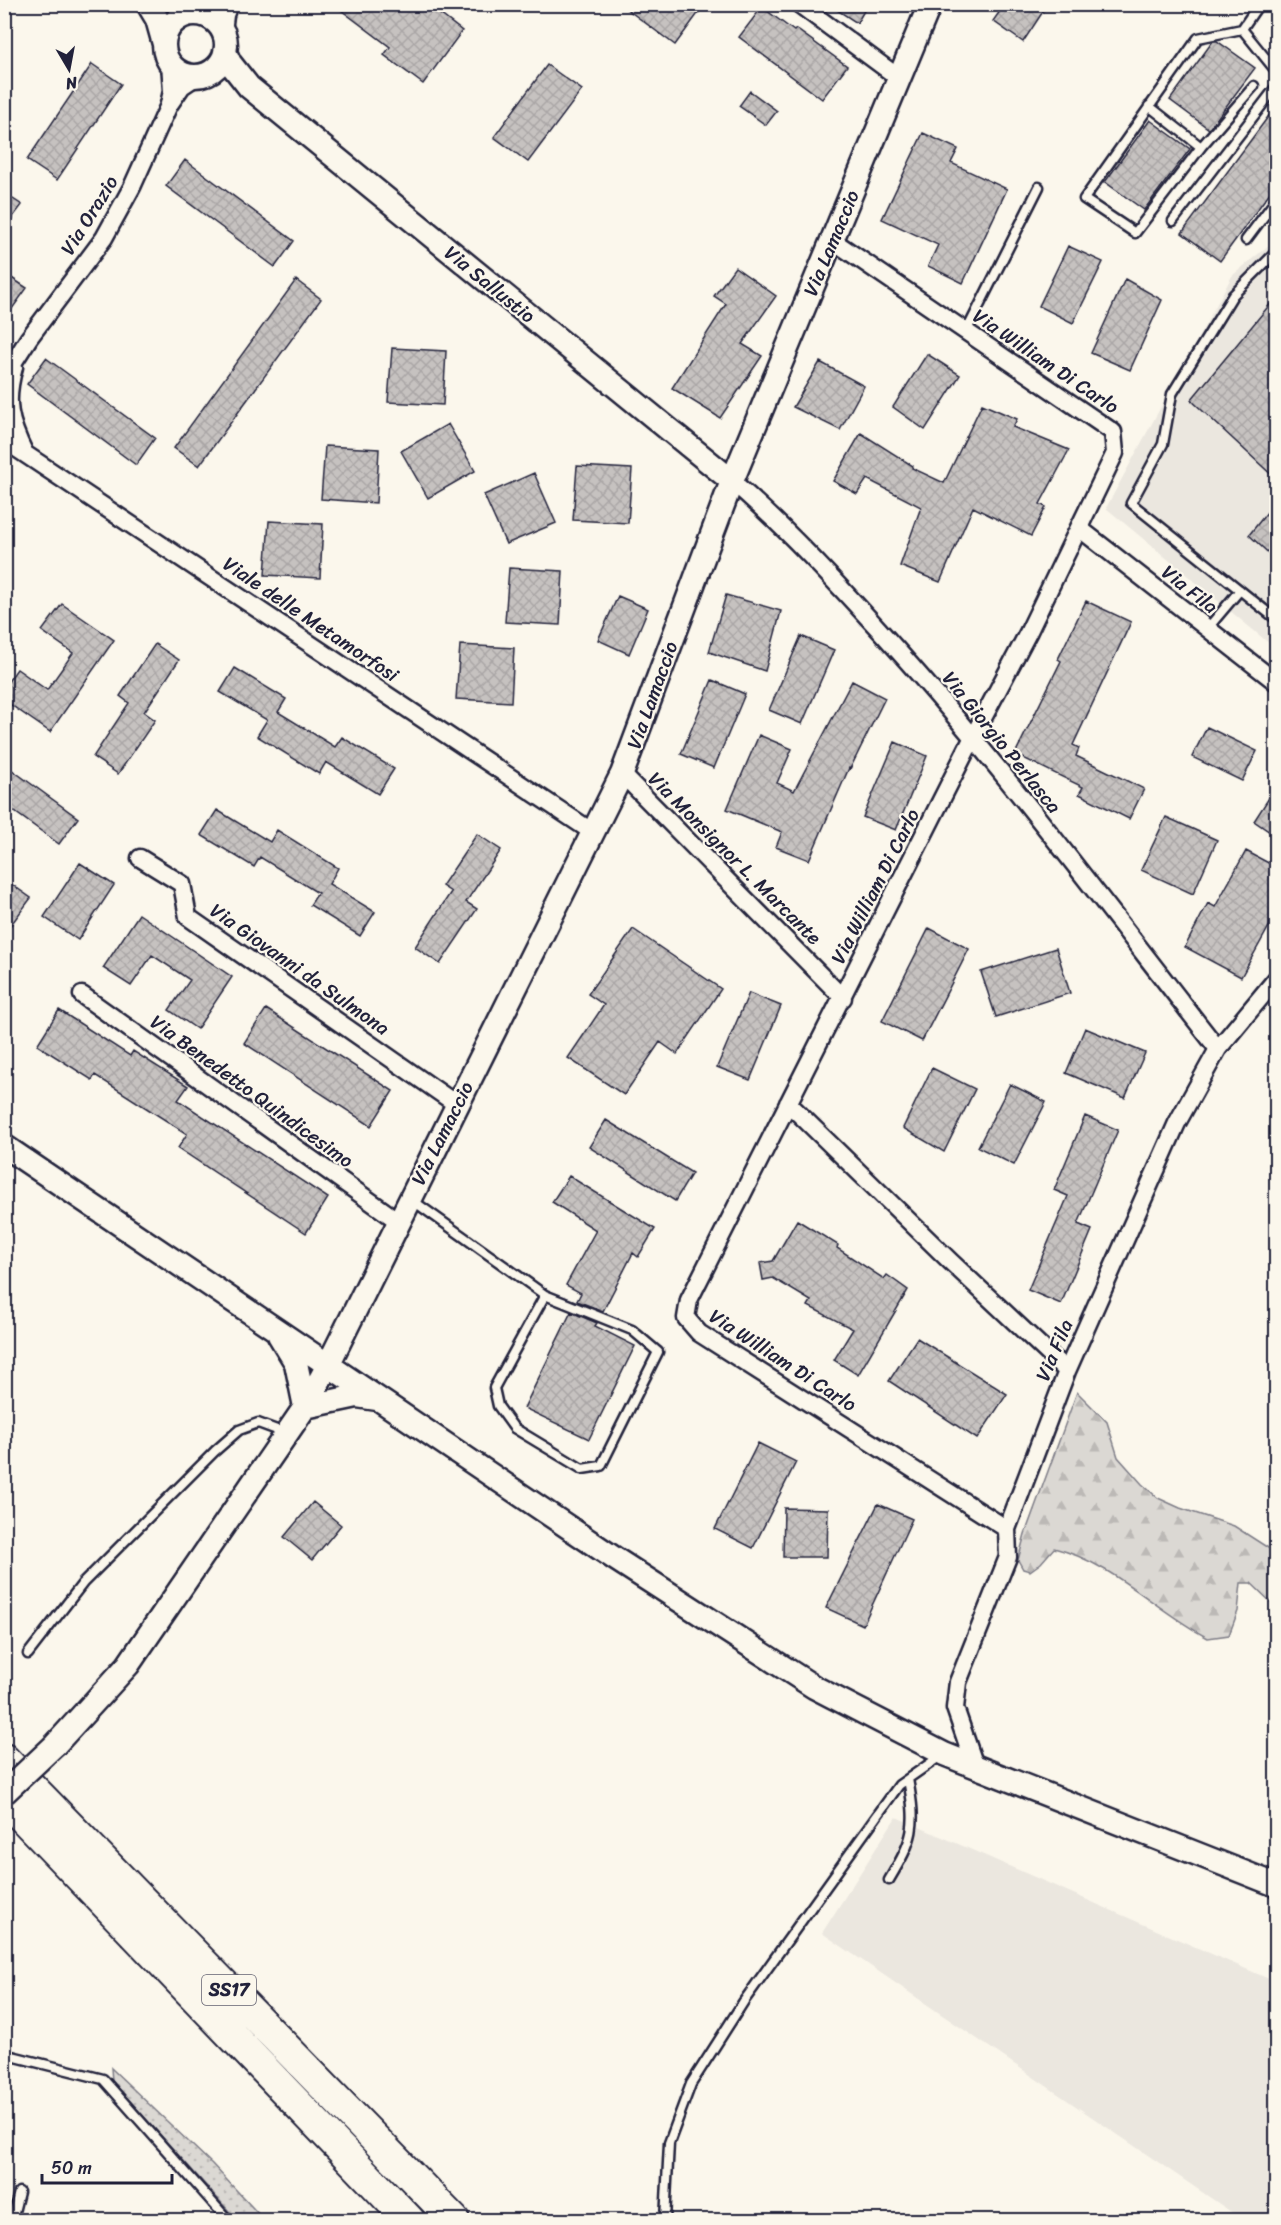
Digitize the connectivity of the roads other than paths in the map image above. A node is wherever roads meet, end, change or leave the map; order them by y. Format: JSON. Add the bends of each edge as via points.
{"nodes":[{"id":1,"x":150,"y":4,"type":"edge"},
{"id":2,"x":218,"y":4,"type":"edge"},
{"id":3,"x":229,"y":4,"type":"edge"},
{"id":4,"x":799,"y":4,"type":"edge"},
{"id":5,"x":930,"y":4,"type":"edge"},
{"id":6,"x":1259,"y":4,"type":"edge"},
{"id":7,"x":191,"y":15,"type":"junction"},
{"id":8,"x":1242,"y":29,"type":"junction"},
{"id":9,"x":224,"y":42,"type":"junction"},
{"id":10,"x":167,"y":53,"type":"junction"},
{"id":11,"x":1276,"y":71,"type":"edge"},
{"id":12,"x":202,"y":75,"type":"junction"},
{"id":13,"x":899,"y":78,"type":"junction"},
{"id":14,"x":1254,"y":86,"type":"dead end"},
{"id":15,"x":249,"y":87,"type":"junction"},
{"id":16,"x":1276,"y":87,"type":"edge"},
{"id":17,"x":169,"y":105,"type":"junction"},
{"id":18,"x":1149,"y":106,"type":"junction"},
{"id":19,"x":1201,"y":147,"type":"junction"},
{"id":20,"x":1039,"y":187,"type":"dead end"},
{"id":21,"x":1276,"y":200,"type":"edge"},
{"id":22,"x":1173,"y":220,"type":"dead end"},
{"id":23,"x":832,"y":240,"type":"junction"},
{"id":24,"x":1246,"y":240,"type":"dead end"},
{"id":25,"x":1276,"y":252,"type":"edge"},
{"id":26,"x":966,"y":332,"type":"junction"},
{"id":27,"x":10,"y":359,"type":"edge"},
{"id":28,"x":4,"y":377,"type":"edge"},
{"id":29,"x":4,"y":440,"type":"edge"},
{"id":30,"x":26,"y":454,"type":"junction"},
{"id":31,"x":732,"y":481,"type":"junction"},
{"id":32,"x":1079,"y":528,"type":"junction"},
{"id":33,"x":1240,"y":590,"type":"junction"},
{"id":34,"x":1276,"y":619,"type":"edge"},
{"id":35,"x":1208,"y":629,"type":"junction"},
{"id":36,"x":1276,"y":682,"type":"edge"},
{"id":37,"x":973,"y":736,"type":"junction"},
{"id":38,"x":622,"y":774,"type":"junction"},
{"id":39,"x":594,"y":833,"type":"junction"},
{"id":40,"x":140,"y":858,"type":"dead end"},
{"id":41,"x":1276,"y":979,"type":"edge"},
{"id":42,"x":82,"y":995,"type":"dead end"},
{"id":43,"x":843,"y":998,"type":"junction"},
{"id":44,"x":1218,"y":1049,"type":"junction"},
{"id":45,"x":788,"y":1103,"type":"junction"},
{"id":46,"x":456,"y":1104,"type":"junction"},
{"id":47,"x":4,"y":1146,"type":"edge"},
{"id":48,"x":410,"y":1198,"type":"junction"},
{"id":49,"x":398,"y":1221,"type":"junction"},
{"id":50,"x":545,"y":1295,"type":"junction"},
{"id":51,"x":276,"y":1329,"type":"junction"},
{"id":52,"x":328,"y":1365,"type":"junction"},
{"id":53,"x":1066,"y":1371,"type":"junction"},
{"id":54,"x":381,"y":1400,"type":"junction"},
{"id":55,"x":305,"y":1407,"type":"junction"},
{"id":56,"x":287,"y":1433,"type":"junction"},
{"id":57,"x":1007,"y":1529,"type":"junction"},
{"id":58,"x":28,"y":1654,"type":"dead end"},
{"id":59,"x":944,"y":1754,"type":"junction"},
{"id":60,"x":4,"y":1759,"type":"edge"},
{"id":61,"x":975,"y":1766,"type":"junction"},
{"id":62,"x":908,"y":1779,"type":"junction"},
{"id":63,"x":4,"y":1793,"type":"edge"},
{"id":64,"x":4,"y":1798,"type":"edge"},
{"id":65,"x":889,"y":1880,"type":"dead end"},
{"id":66,"x":1276,"y":1886,"type":"edge"},
{"id":67,"x":4,"y":2054,"type":"edge"},
{"id":68,"x":19,"y":2193,"type":"dead end"},
{"id":69,"x":12,"y":2220,"type":"edge"},
{"id":70,"x":228,"y":2220,"type":"edge"},
{"id":71,"x":409,"y":2220,"type":"edge"},
{"id":72,"x":454,"y":2220,"type":"edge"},
{"id":73,"x":664,"y":2220,"type":"edge"}],
"edges":[{"from":1,"to":7,"type":"street","via":[[175,15]]},
{"from":1,"to":10,"type":"street"},
{"from":2,"to":7,"type":"street"},
{"from":3,"to":9,"type":"street"},
{"from":4,"to":13,"type":"street"},
{"from":5,"to":13,"type":"street","name":"Via Lamaccio"},
{"from":6,"to":8,"type":"lane"},
{"from":7,"to":9,"type":"street","via":[[212,19]]},
{"from":7,"to":10,"type":"street","via":[[171,26]]},
{"from":8,"to":11,"type":"lane"},
{"from":8,"to":18,"type":"lane","via":[[1198,38]]},
{"from":9,"to":12,"type":"street","via":[[222,61]]},
{"from":9,"to":15,"type":"street","name":"Via Sallustio","via":[[230,63]]},
{"from":10,"to":12,"type":"street","via":[[177,70],[186,75]]},
{"from":10,"to":17,"type":"street","name":"Via Orazio","via":[[172,91]]},
{"from":12,"to":15,"type":"street","name":"Via Sallustio","via":[[231,78]]},
{"from":12,"to":17,"type":"street","name":"Via Orazio","via":[[182,86]]},
{"from":13,"to":23,"type":"street","name":"Via Lamaccio"},
{"from":14,"to":19,"type":"lane"},
{"from":15,"to":31,"type":"street","name":"Via Sallustio"},
{"from":16,"to":22,"type":"lane"},
{"from":17,"to":27,"type":"street","name":"Via Orazio","via":[[104,238]]},
{"from":18,"to":19,"type":"lane"},
{"from":18,"to":19,"type":"lane","via":[[1084,199],[1135,232]]},
{"from":20,"to":26,"type":"lane"},
{"from":21,"to":24,"type":"lane"},
{"from":23,"to":26,"type":"street","name":"Via William Di Carlo"},
{"from":23,"to":31,"type":"street","name":"Via Lamaccio"},
{"from":25,"to":33,"type":"lane","via":[[1233,295],[1172,394],[1163,444],[1131,503]]},
{"from":26,"to":32,"type":"street","name":"Via William Di Carlo","via":[[1113,432],[1115,453]]},
{"from":27,"to":28,"type":"street","name":"Via Orazio"},
{"from":27,"to":30,"type":"street","name":"Via Orazio","via":[[8,407]]},
{"from":29,"to":30,"type":"street","name":"Viale delle Metamorfosi"},
{"from":30,"to":39,"type":"street","name":"Viale delle Metamorfosi"},
{"from":31,"to":37,"type":"street","name":"Via Giorgio Perlasca","via":[[852,600]]},
{"from":31,"to":38,"type":"street","name":"Via Lamaccio"},
{"from":32,"to":35,"type":"street","name":"Via Fila"},
{"from":32,"to":37,"type":"street","name":"Via William Di Carlo"},
{"from":33,"to":34,"type":"lane"},
{"from":33,"to":35,"type":"lane"},
{"from":35,"to":36,"type":"street","name":"Via Fila"},
{"from":37,"to":43,"type":"street","name":"Via William Di Carlo"},
{"from":37,"to":44,"type":"street","name":"Via Giorgio Perlasca"},
{"from":38,"to":39,"type":"street","name":"Via Lamaccio"},
{"from":38,"to":43,"type":"street","name":"Via Monsignor L. Marcante"},
{"from":39,"to":46,"type":"street","name":"Via Lamaccio"},
{"from":40,"to":46,"type":"street","name":"Via Giovanni da Sulmona","via":[[183,884],[188,918]]},
{"from":41,"to":44,"type":"street","name":"Via Fila"},
{"from":42,"to":49,"type":"street","name":"Via Benedetto Quindicesimo"},
{"from":43,"to":45,"type":"street","name":"Via William Di Carlo"},
{"from":44,"to":53,"type":"street","name":"Via Fila","via":[[1177,1123]]},
{"from":45,"to":53,"type":"street"},
{"from":45,"to":57,"type":"street","name":"Via William Di Carlo","via":[[689,1300],[686,1318],[699,1333]]},
{"from":46,"to":48,"type":"street","name":"Via Lamaccio"},
{"from":47,"to":51,"type":"street"},
{"from":48,"to":49,"type":"street","name":"Via Lamaccio"},
{"from":48,"to":50,"type":"lane"},
{"from":49,"to":52,"type":"street","name":"Via Lamaccio"},
{"from":50,"to":50,"type":"lane","via":[[632,1330],[658,1352],[601,1466],[582,1468],[514,1428],[498,1406],[494,1388]]},
{"from":51,"to":52,"type":"street"},
{"from":51,"to":55,"type":"street","via":[[296,1363]]},
{"from":52,"to":54,"type":"street"},
{"from":52,"to":55,"type":"street","name":"Via Lamaccio"},
{"from":53,"to":57,"type":"street","name":"Via Fila"},
{"from":54,"to":55,"type":"street","via":[[357,1396]]},
{"from":54,"to":59,"type":"street","via":[[814,1687]]},
{"from":55,"to":56,"type":"street","name":"Via Lamaccio"},
{"from":56,"to":58,"type":"lane","via":[[258,1424],[239,1430],[83,1583]]},
{"from":56,"to":63,"type":"street","name":"Via Lamaccio","bridge":true,"via":[[128,1665],[55,1745]]},
{"from":57,"to":61,"type":"street","name":"Via Fila","via":[[1008,1557],[958,1682],[955,1708]]},
{"from":59,"to":61,"type":"street"},
{"from":59,"to":62,"type":"lane"},
{"from":60,"to":72,"type":"highway","number":"SS17"},
{"from":61,"to":66,"type":"street"},
{"from":62,"to":65,"type":"lane","via":[[914,1824],[908,1848]]},
{"from":62,"to":73,"type":"lane","via":[[892,1794],[744,2001],[691,2084],[669,2143]]},
{"from":64,"to":71,"type":"highway","number":"SS17"},
{"from":67,"to":70,"type":"lane","via":[[103,2079]]},
{"from":68,"to":69,"type":"lane"}]}
